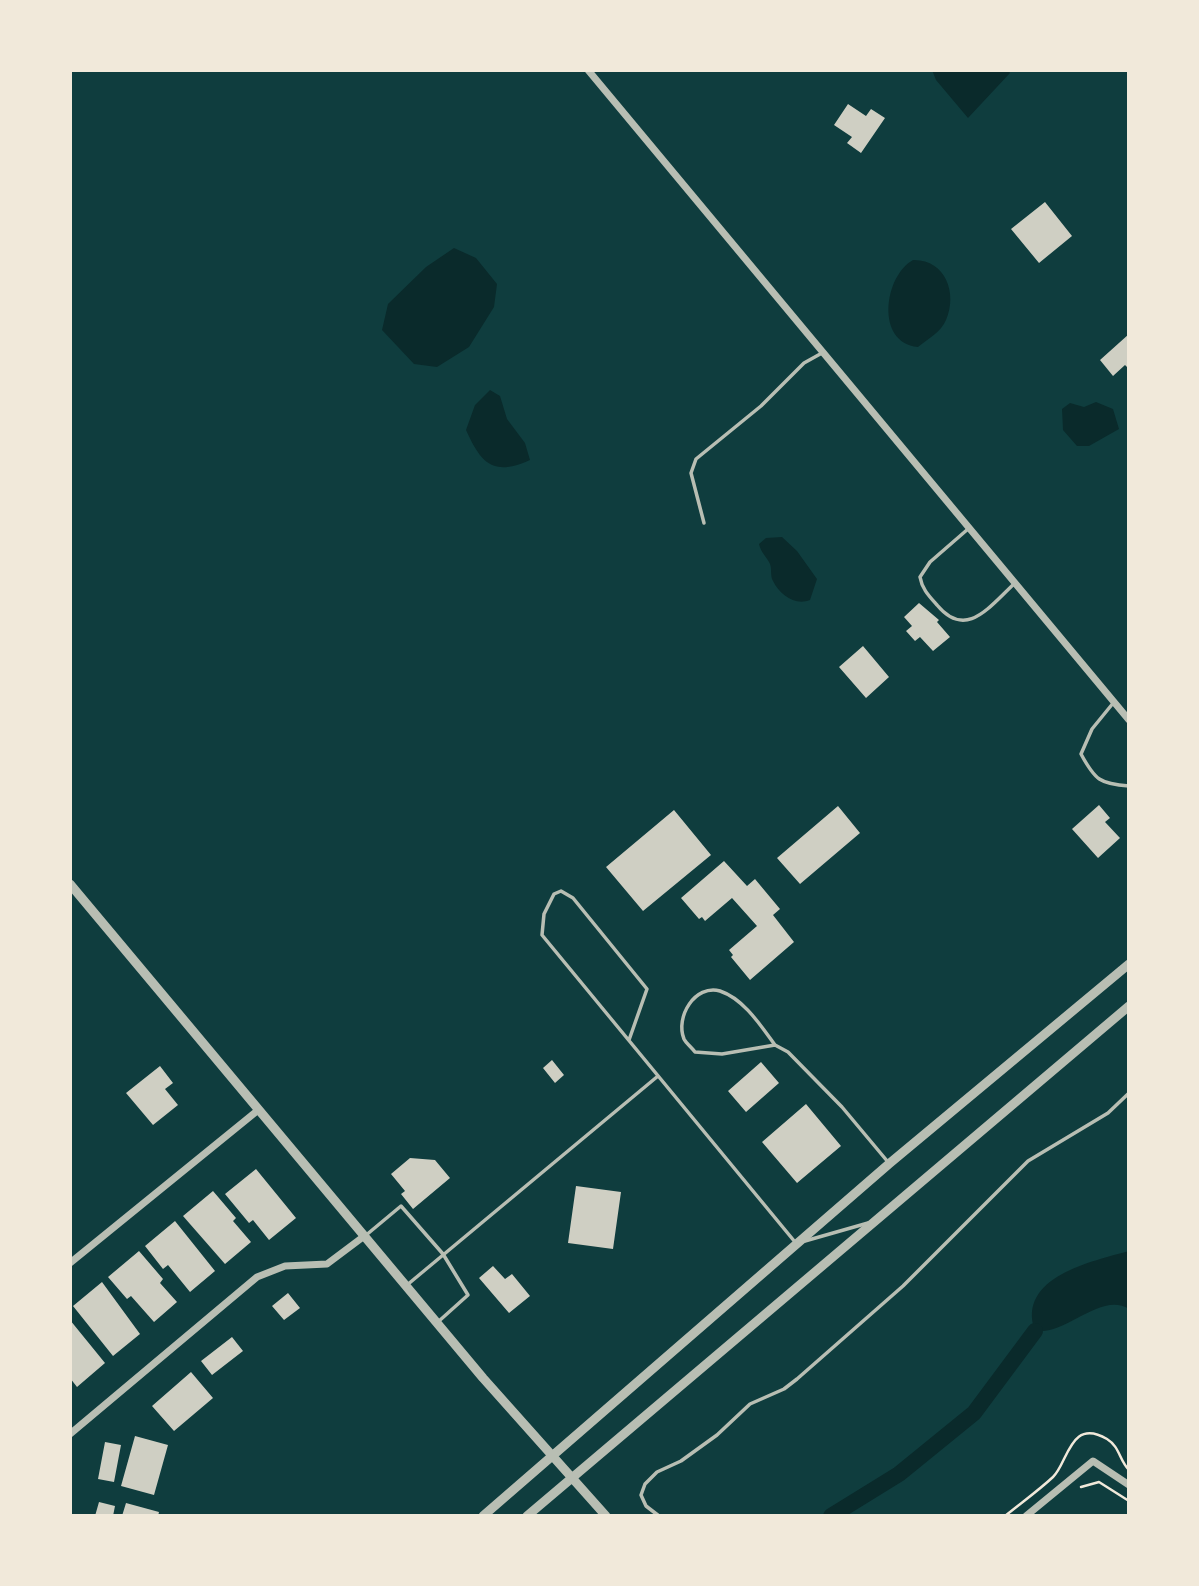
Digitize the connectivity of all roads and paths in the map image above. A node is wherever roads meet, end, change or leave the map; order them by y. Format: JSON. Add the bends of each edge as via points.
{"nodes":[{"id":1,"x":588,"y":70,"type":"edge"},
{"id":2,"x":824,"y":352,"type":"junction"},
{"id":3,"x":704,"y":523,"type":"dead end"},
{"id":4,"x":970,"y":528,"type":"junction"},
{"id":5,"x":1015,"y":583,"type":"junction"},
{"id":6,"x":1114,"y":702,"type":"junction"},
{"id":7,"x":1129,"y":720,"type":"edge"},
{"id":8,"x":1129,"y":786,"type":"edge"},
{"id":9,"x":70,"y":884,"type":"edge"},
{"id":10,"x":1129,"y":964,"type":"edge"},
{"id":11,"x":1129,"y":1006,"type":"edge"},
{"id":12,"x":629,"y":1040,"type":"junction"},
{"id":13,"x":775,"y":1045,"type":"junction"},
{"id":14,"x":658,"y":1076,"type":"junction"},
{"id":15,"x":1129,"y":1093,"type":"edge"},
{"id":16,"x":257,"y":1111,"type":"junction"},
{"id":17,"x":890,"y":1163,"type":"junction"},
{"id":18,"x":877,"y":1220,"type":"junction"},
{"id":19,"x":363,"y":1237,"type":"junction"},
{"id":20,"x":796,"y":1244,"type":"junction"},
{"id":21,"x":443,"y":1254,"type":"junction"},
{"id":22,"x":70,"y":1263,"type":"edge"},
{"id":23,"x":405,"y":1287,"type":"junction"},
{"id":24,"x":436,"y":1324,"type":"junction"},
{"id":25,"x":70,"y":1434,"type":"edge"},
{"id":26,"x":552,"y":1454,"type":"junction"},
{"id":27,"x":574,"y":1478,"type":"junction"},
{"id":28,"x":1129,"y":1485,"type":"edge"},
{"id":29,"x":1079,"y":1488,"type":"dead end"},
{"id":30,"x":1129,"y":1501,"type":"edge"},
{"id":31,"x":483,"y":1516,"type":"edge"},
{"id":32,"x":527,"y":1516,"type":"edge"},
{"id":33,"x":606,"y":1516,"type":"edge"},
{"id":34,"x":659,"y":1516,"type":"edge"},
{"id":35,"x":1026,"y":1516,"type":"edge"}],
"edges":[{"from":1,"to":2,"type":"street"},
{"from":2,"to":3,"type":"lane","via":[[804,363],[761,406],[696,459],[691,473]]},
{"from":2,"to":4,"type":"street"},
{"from":4,"to":5,"type":"street"},
{"from":4,"to":5,"type":"lane","via":[[930,562],[920,577],[948,618],[959,622],[972,619]]},
{"from":5,"to":6,"type":"street"},
{"from":6,"to":7,"type":"street"},
{"from":6,"to":8,"type":"lane","via":[[1092,729],[1081,754],[1093,776]]},
{"from":9,"to":16,"type":"street"},
{"from":10,"to":17,"type":"street"},
{"from":11,"to":18,"type":"street"},
{"from":12,"to":12,"type":"lane","via":[[542,935],[544,914],[554,894],[561,891],[573,898],[647,989]]},
{"from":12,"to":14,"type":"lane"},
{"from":13,"to":13,"type":"lane","via":[[722,1054],[695,1052],[684,1039],[683,1020],[689,1003],[702,991],[718,990],[751,1013]]},
{"from":13,"to":17,"type":"lane","via":[[788,1052],[833,1098]]},
{"from":14,"to":20,"type":"lane"},
{"from":14,"to":21,"type":"lane"},
{"from":15,"to":34,"type":"lane","via":[[1108,1113],[1028,1161],[903,1286],[797,1379],[750,1404],[681,1461],[652,1476],[641,1495]]},
{"from":16,"to":19,"type":"street"},
{"from":16,"to":22,"type":"street"},
{"from":17,"to":20,"type":"street"},
{"from":18,"to":20,"type":"lane"},
{"from":18,"to":27,"type":"street"},
{"from":19,"to":21,"type":"lane","via":[[401,1206]]},
{"from":19,"to":23,"type":"street"},
{"from":19,"to":25,"type":"street","via":[[327,1264],[285,1266],[257,1277]]},
{"from":20,"to":26,"type":"street"},
{"from":21,"to":23,"type":"lane"},
{"from":21,"to":24,"type":"lane","via":[[468,1295]]},
{"from":23,"to":24,"type":"street"},
{"from":24,"to":26,"type":"street"},
{"from":26,"to":27,"type":"street"},
{"from":26,"to":31,"type":"street"},
{"from":27,"to":32,"type":"street"},
{"from":27,"to":33,"type":"street"},
{"from":28,"to":35,"type":"street","via":[[1093,1461]]},
{"from":29,"to":30,"type":"path","via":[[1099,1482]]}]}
